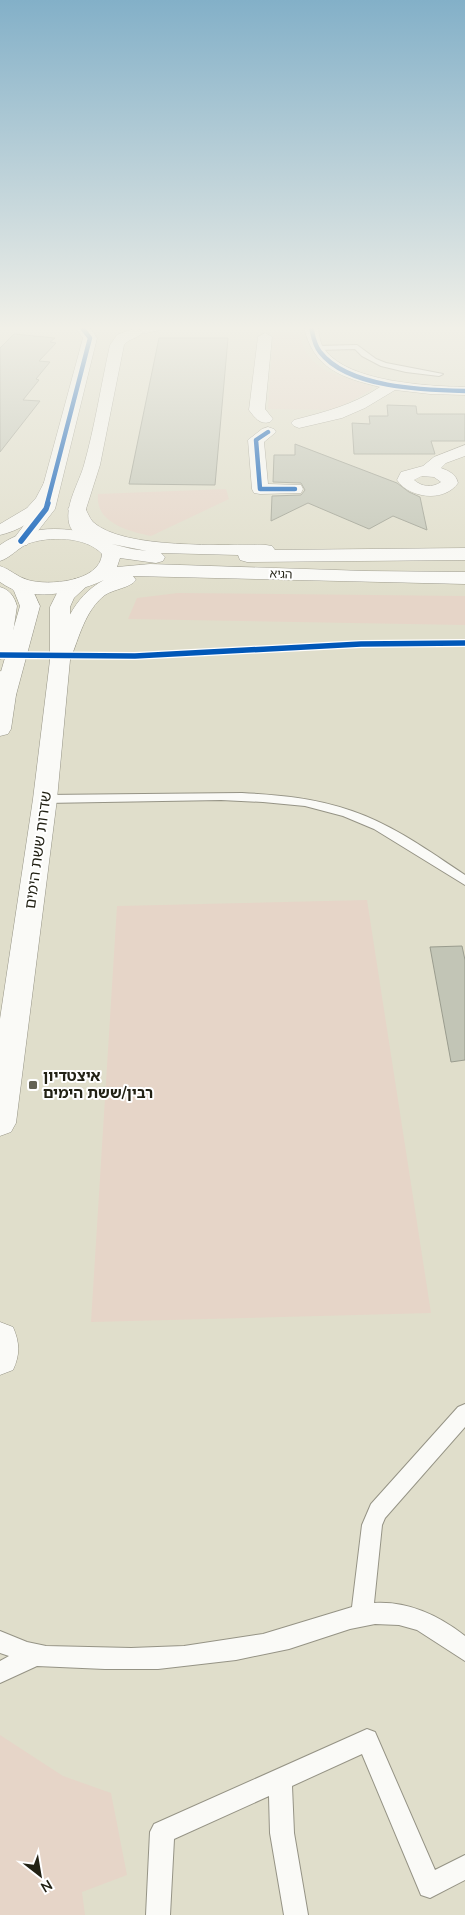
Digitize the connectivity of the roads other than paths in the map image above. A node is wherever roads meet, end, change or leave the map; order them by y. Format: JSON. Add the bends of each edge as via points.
{"nodes":[{"id":1,"x":70,"y":416,"type":"edge"},
{"id":2,"x":102,"y":416,"type":"edge"},
{"id":3,"x":267,"y":416,"type":"edge"},
{"id":4,"x":332,"y":416,"type":"edge"},
{"id":5,"x":281,"y":425,"type":"junction"},
{"id":6,"x":465,"y":450,"type":"edge"},
{"id":7,"x":427,"y":471,"type":"junction"},
{"id":8,"x":53,"y":481,"type":"junction"},
{"id":9,"x":444,"y":488,"type":"junction"},
{"id":10,"x":295,"y":489,"type":"dead end"},
{"id":11,"x":465,"y":491,"type":"edge"},
{"id":12,"x":77,"y":509,"type":"junction"},
{"id":13,"x":0,"y":530,"type":"edge"},
{"id":14,"x":91,"y":539,"type":"junction"},
{"id":15,"x":8,"y":547,"type":"edge"},
{"id":16,"x":108,"y":549,"type":"junction"},
{"id":17,"x":375,"y":553,"type":"junction"},
{"id":18,"x":465,"y":554,"type":"edge"},
{"id":19,"x":277,"y":574,"type":"junction"},
{"id":20,"x":98,"y":576,"type":"junction"},
{"id":21,"x":465,"y":578,"type":"edge"},
{"id":22,"x":3,"y":579,"type":"edge"},
{"id":23,"x":79,"y":584,"type":"junction"},
{"id":24,"x":69,"y":618,"type":"junction"},
{"id":25,"x":0,"y":653,"type":"edge"},
{"id":26,"x":3,"y":686,"type":"edge"},
{"id":27,"x":0,"y":728,"type":"edge"},
{"id":28,"x":45,"y":799,"type":"junction"},
{"id":29,"x":465,"y":881,"type":"edge"},
{"id":30,"x":0,"y":1124,"type":"edge"},
{"id":31,"x":0,"y":1338,"type":"edge"},
{"id":32,"x":0,"y":1358,"type":"edge"},
{"id":33,"x":465,"y":1413,"type":"edge"},
{"id":34,"x":362,"y":1615,"type":"junction"},
{"id":35,"x":0,"y":1642,"type":"edge"},
{"id":36,"x":465,"y":1650,"type":"edge"},
{"id":37,"x":36,"y":1656,"type":"junction"},
{"id":38,"x":0,"y":1672,"type":"edge"},
{"id":39,"x":280,"y":1779,"type":"junction"},
{"id":40,"x":465,"y":1867,"type":"edge"},
{"id":41,"x":158,"y":1915,"type":"edge"},
{"id":42,"x":296,"y":1915,"type":"edge"}],
"edges":[{"from":1,"to":8,"type":"main road"},
{"from":2,"to":12,"type":"main road","via":[[92,465]]},
{"from":3,"to":5,"type":"main road"},
{"from":4,"to":5,"type":"main road"},
{"from":5,"to":10,"type":"main road","via":[[256,440],[260,489]]},
{"from":6,"to":7,"type":"main road","via":[[440,460]]},
{"from":7,"to":9,"type":"main road","via":[[448,477],[450,483]]},
{"from":7,"to":9,"type":"main road","via":[[411,473],[405,481],[421,490]]},
{"from":8,"to":13,"type":"main road","via":[[46,499],[37,509]]},
{"from":8,"to":15,"type":"main road","via":[[44,513]]},
{"from":9,"to":11,"type":"main road"},
{"from":12,"to":14,"type":"main road","via":[[78,526]]},
{"from":12,"to":17,"type":"main road","via":[[82,521],[96,532],[117,541],[144,546]]},
{"from":14,"to":15,"type":"main road","via":[[73,534],[52,534]]},
{"from":14,"to":16,"type":"main road","name":"הגיא"},
{"from":16,"to":17,"type":"main road","name":"הגיא","via":[[155,557]]},
{"from":16,"to":20,"type":"main road","via":[[111,561]]},
{"from":17,"to":18,"type":"main road","name":"הגיא"},
{"from":19,"to":20,"type":"main road","name":"הגיא","via":[[150,570]]},
{"from":19,"to":21,"type":"main road","name":"הגיא"},
{"from":19,"to":24,"type":"main road","via":[[193,573],[122,581],[96,592]]},
{"from":20,"to":23,"type":"main road","name":"הגיא"},
{"from":22,"to":23,"type":"main road","via":[[45,588]]},
{"from":22,"to":25,"type":"main road","via":[[7,606]]},
{"from":22,"to":26,"type":"main road","via":[[23,589],[30,606]]},
{"from":23,"to":24,"type":"main road","name":"שדרות ששת הימים","via":[[61,602]]},
{"from":24,"to":28,"type":"main road","name":"שדרות ששת הימים","via":[[60,660]]},
{"from":26,"to":27,"type":"main road"},
{"from":28,"to":29,"type":"lane","via":[[220,796],[305,802],[348,813],[395,835]]},
{"from":28,"to":30,"type":"main road","name":"שדרות ששת הימים"},
{"from":31,"to":32,"type":"main road"},
{"from":33,"to":34,"type":"lane","via":[[378,1511],[372,1525]]},
{"from":34,"to":36,"type":"lane","via":[[387,1613],[410,1616],[448,1635]]},
{"from":34,"to":37,"type":"lane","via":[[290,1638],[210,1655],[138,1659]]},
{"from":35,"to":37,"type":"lane"},
{"from":37,"to":38,"type":"lane"},
{"from":39,"to":40,"type":"lane","via":[[367,1740],[430,1886]]},
{"from":39,"to":41,"type":"lane","via":[[162,1832]]},
{"from":39,"to":42,"type":"lane","via":[[282,1833]]}]}
